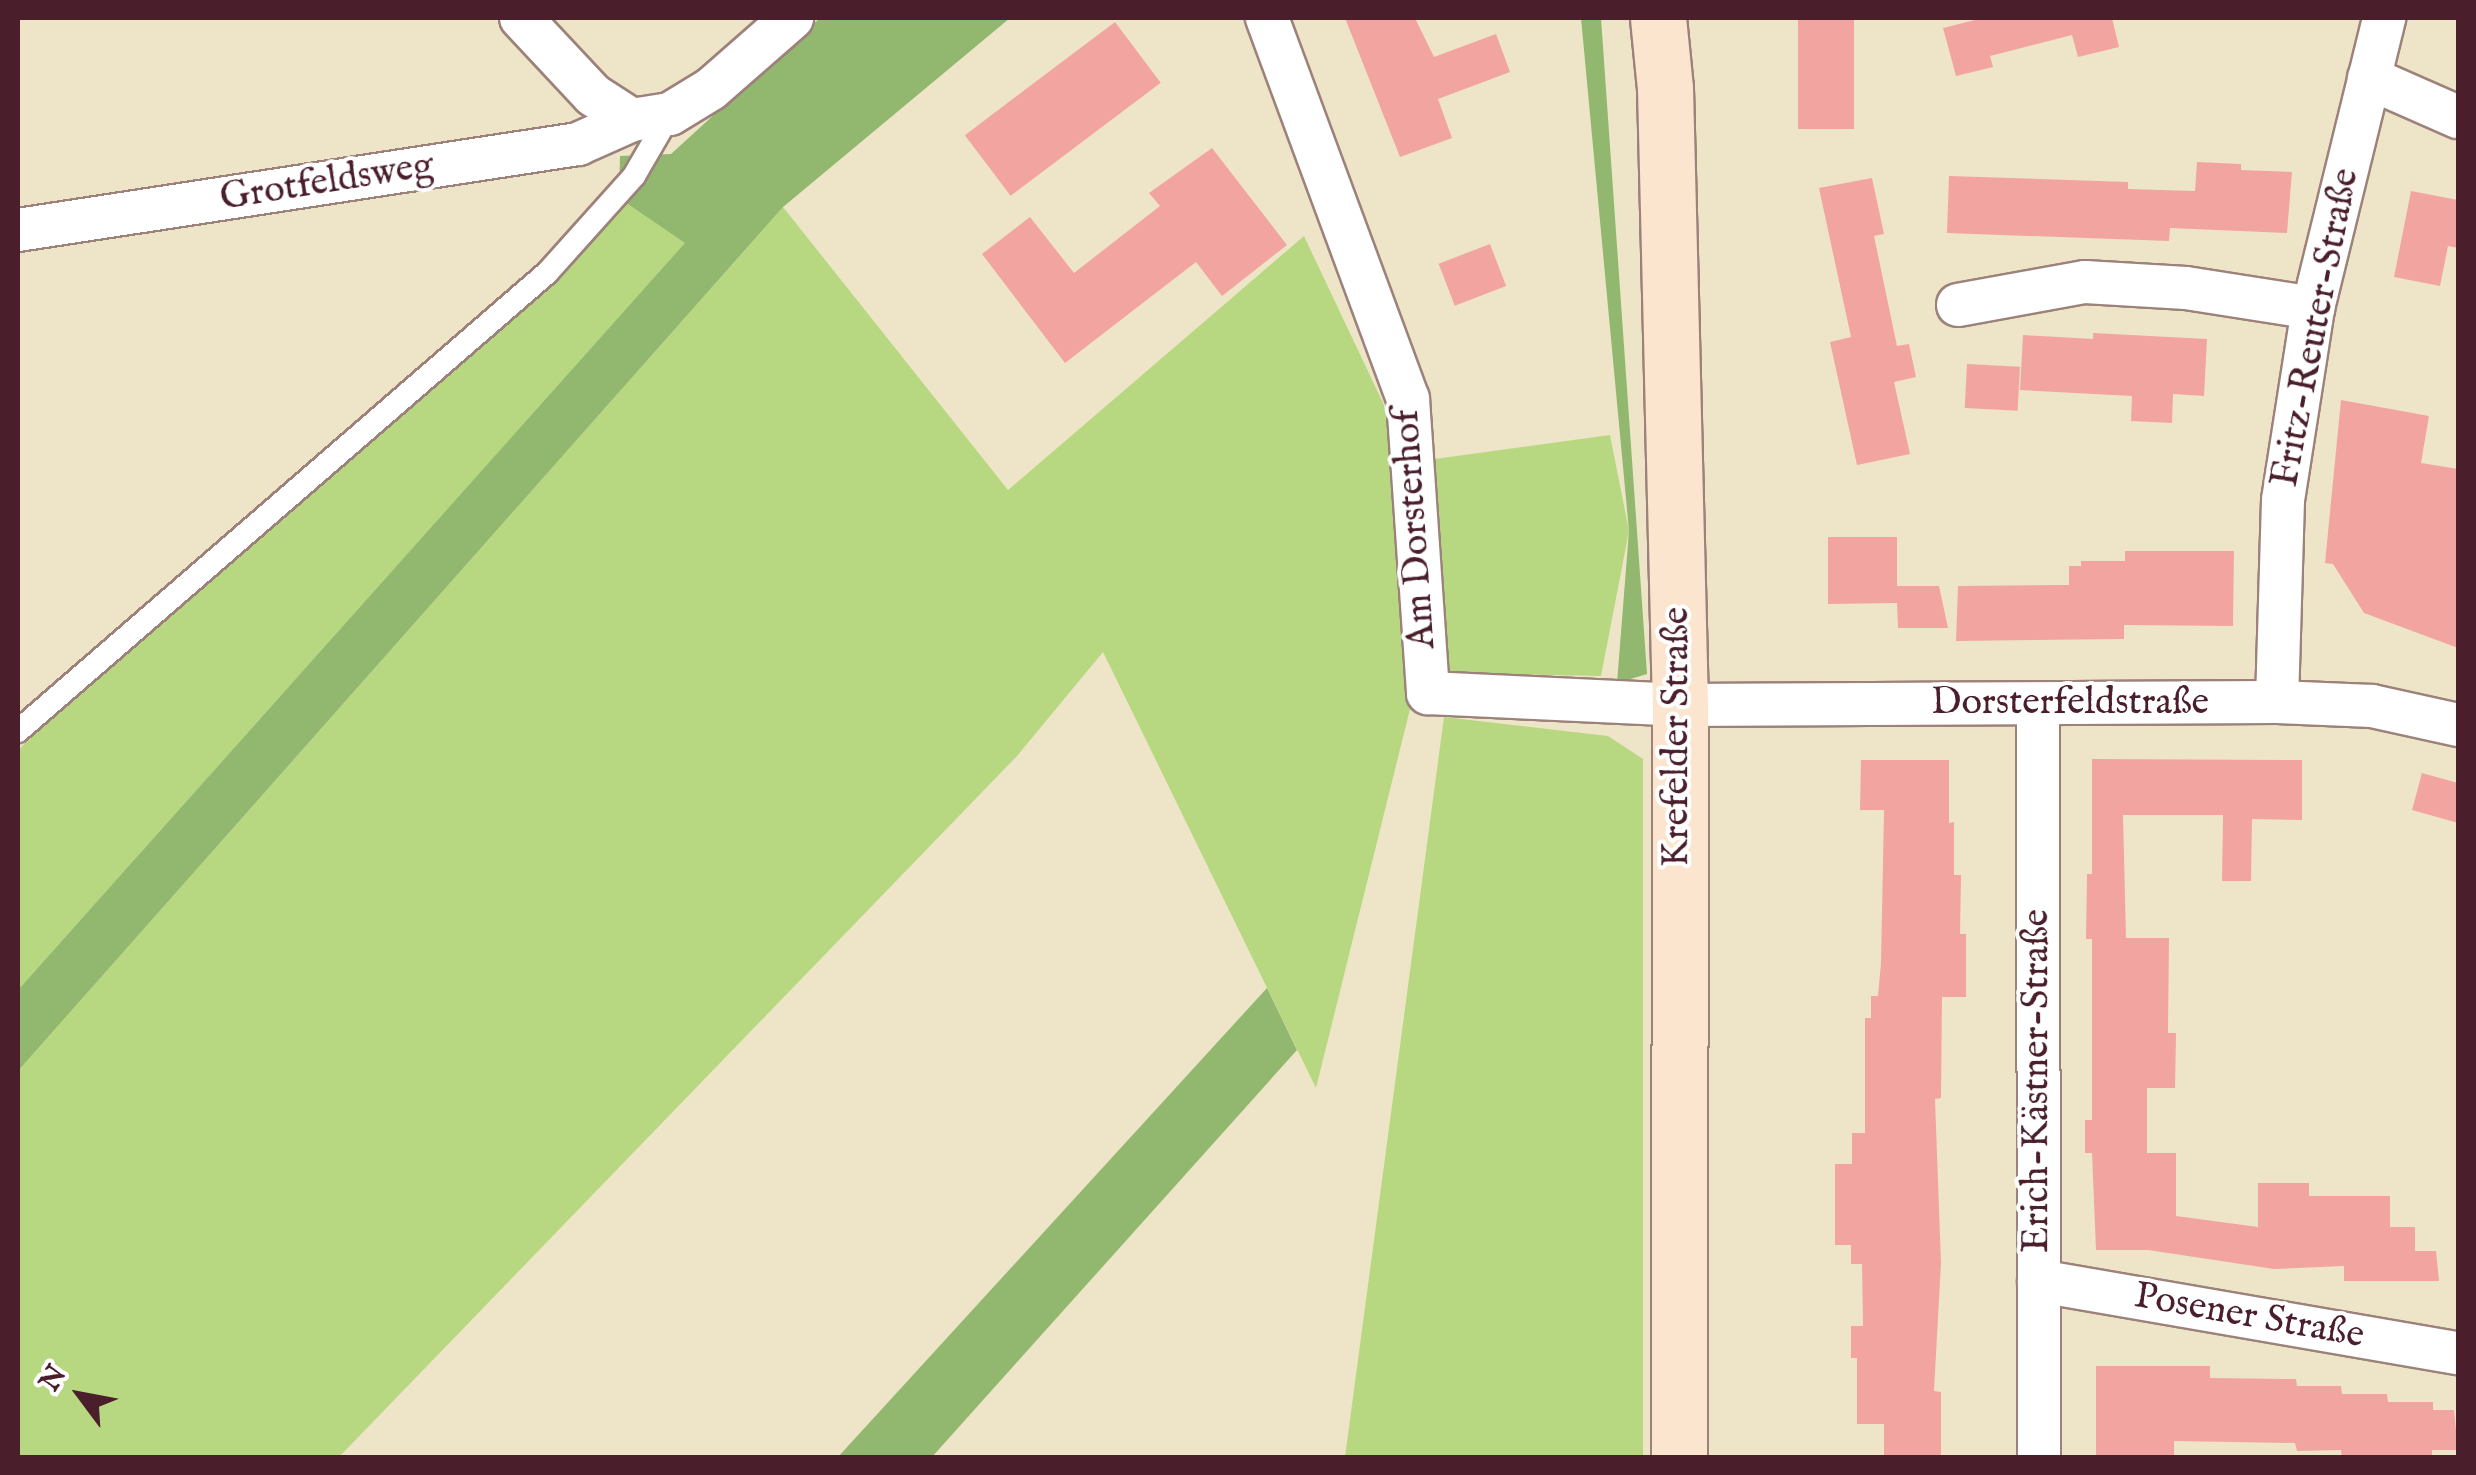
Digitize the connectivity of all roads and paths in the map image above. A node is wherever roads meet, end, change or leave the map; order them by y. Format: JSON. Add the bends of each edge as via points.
{"nodes":[{"id":1,"x":520,"y":18,"type":"edge"},
{"id":2,"x":792,"y":18,"type":"edge"},
{"id":3,"x":1266,"y":18,"type":"edge"},
{"id":4,"x":1658,"y":18,"type":"edge"},
{"id":5,"x":2384,"y":18,"type":"edge"},
{"id":6,"x":2369,"y":78,"type":"junction"},
{"id":7,"x":651,"y":117,"type":"junction"},
{"id":8,"x":2458,"y":117,"type":"edge"},
{"id":9,"x":18,"y":230,"type":"edge"},
{"id":10,"x":1958,"y":306,"type":"dead end"},
{"id":11,"x":2313,"y":308,"type":"junction"},
{"id":12,"x":2276,"y":702,"type":"junction"},
{"id":13,"x":2038,"y":704,"type":"junction"},
{"id":14,"x":1680,"y":705,"type":"junction"},
{"id":15,"x":2458,"y":725,"type":"edge"},
{"id":16,"x":18,"y":731,"type":"edge"},
{"id":17,"x":2038,"y":1281,"type":"junction"},
{"id":18,"x":2458,"y":1353,"type":"edge"},
{"id":19,"x":1679,"y":1458,"type":"edge"},
{"id":20,"x":2039,"y":1458,"type":"edge"}],
"edges":[{"from":1,"to":7,"type":"street","via":[[592,96]]},
{"from":2,"to":7,"type":"street","name":"Grotfeldsweg","via":[[711,90]]},
{"from":3,"to":14,"type":"street","name":"Am Dorsterhof","via":[[1408,399],[1428,693]]},
{"from":4,"to":14,"type":"main road","name":"Krefelder Straße"},
{"from":5,"to":6,"type":"street","name":"Fritz-Reuter-Straße"},
{"from":6,"to":8,"type":"street"},
{"from":6,"to":11,"type":"street","name":"Fritz-Reuter-Straße"},
{"from":7,"to":9,"type":"street","name":"Grotfeldsweg","via":[[578,144]]},
{"from":7,"to":16,"type":"lane","via":[[634,176],[547,272]]},
{"from":10,"to":11,"type":"street","via":[[2085,282],[2186,288]]},
{"from":11,"to":12,"type":"street","name":"Fritz-Reuter-Straße","via":[[2283,500]]},
{"from":12,"to":13,"type":"street","name":"Dorsterfeldstraße"},
{"from":12,"to":15,"type":"street","name":"Dorsterfeldstraße","via":[[2372,706]]},
{"from":13,"to":14,"type":"street","name":"Dorsterfeldstraße"},
{"from":13,"to":17,"type":"street","name":"Erich-Kästner-Straße"},
{"from":14,"to":19,"type":"main road","name":"Krefelder Straße"},
{"from":17,"to":18,"type":"street","name":"Posener Straße"},
{"from":17,"to":20,"type":"street","name":"Erich-Kästner-Straße"}]}
